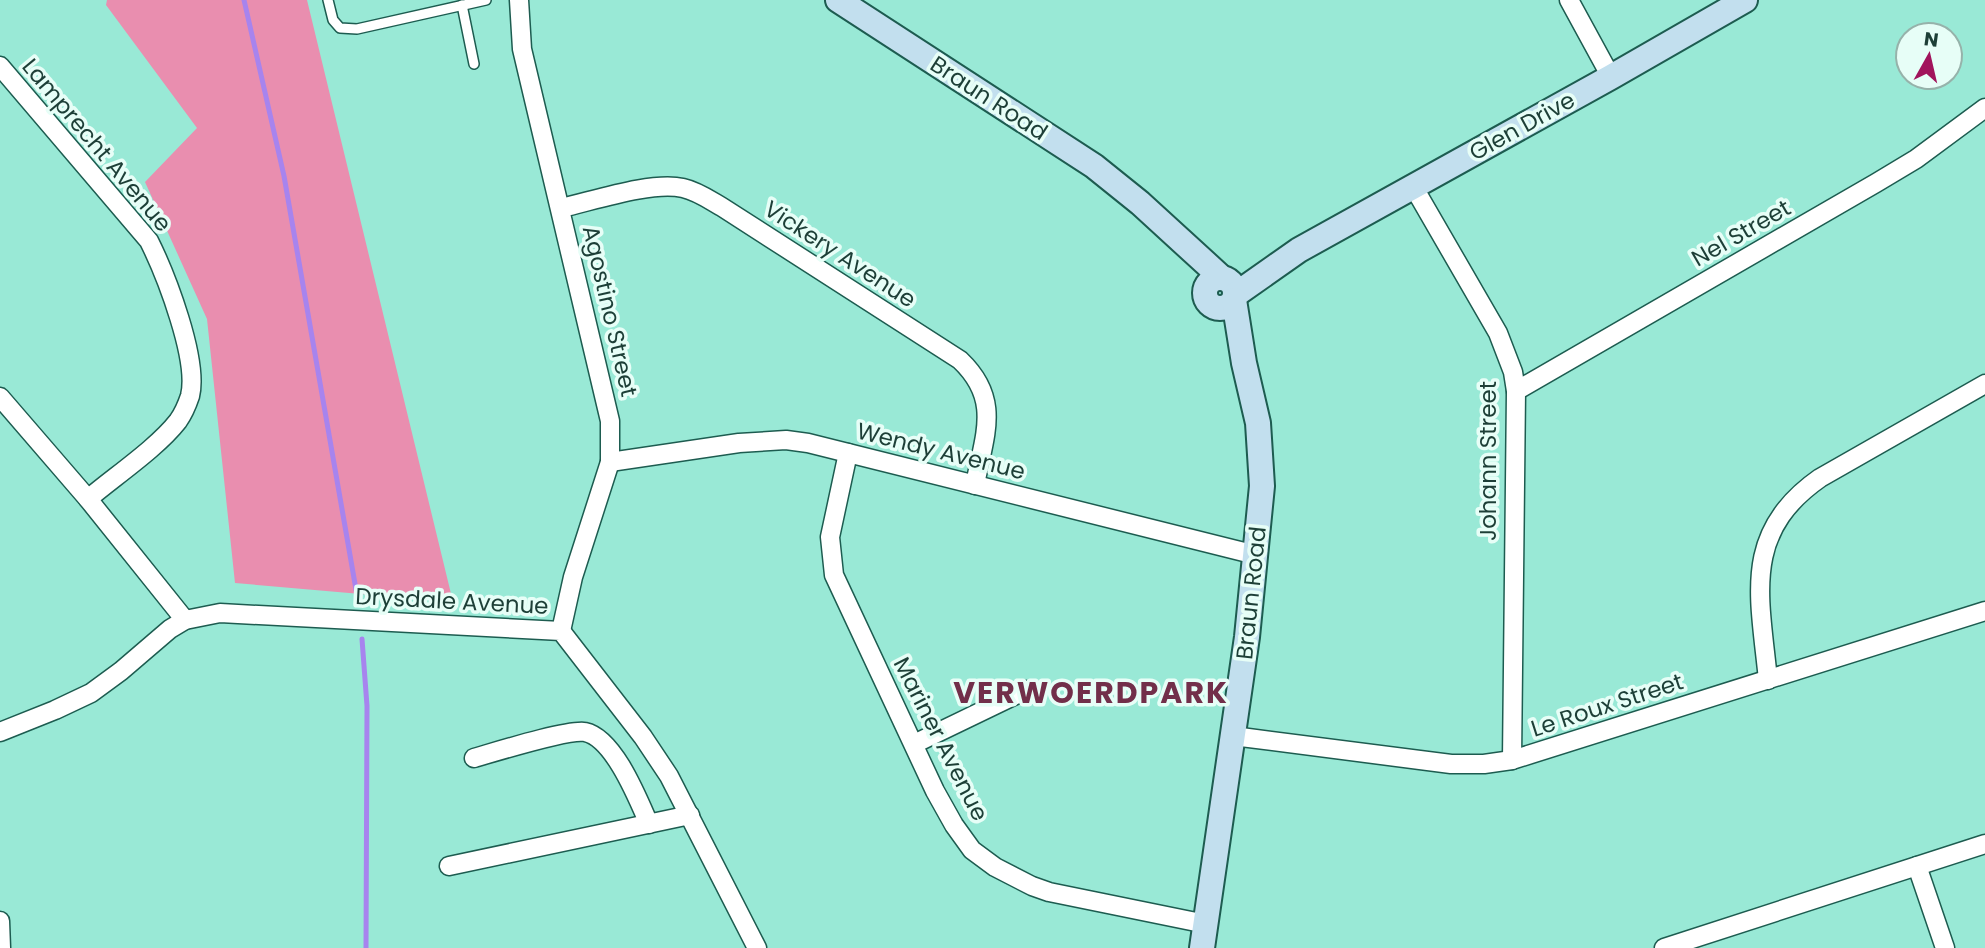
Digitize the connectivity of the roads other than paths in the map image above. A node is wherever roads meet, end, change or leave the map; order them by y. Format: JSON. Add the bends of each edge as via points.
{"nodes":[{"id":1,"x":328,"y":0,"type":"edge"},
{"id":2,"x":486,"y":0,"type":"edge"},
{"id":3,"x":519,"y":0,"type":"edge"},
{"id":4,"x":838,"y":0,"type":"edge"},
{"id":5,"x":1569,"y":0,"type":"edge"},
{"id":6,"x":1745,"y":0,"type":"edge"},
{"id":7,"x":462,"y":5,"type":"junction"},
{"id":8,"x":474,"y":64,"type":"dead end"},
{"id":9,"x":0,"y":66,"type":"edge"},
{"id":10,"x":1611,"y":77,"type":"junction"},
{"id":11,"x":1985,"y":108,"type":"edge"},
{"id":12,"x":1413,"y":186,"type":"junction"},
{"id":13,"x":561,"y":208,"type":"junction"},
{"id":14,"x":1223,"y":291,"type":"junction"},
{"id":15,"x":1985,"y":384,"type":"edge"},
{"id":16,"x":1516,"y":391,"type":"junction"},
{"id":17,"x":0,"y":397,"type":"edge"},
{"id":18,"x":848,"y":453,"type":"junction"},
{"id":19,"x":610,"y":462,"type":"junction"},
{"id":20,"x":975,"y":485,"type":"junction"},
{"id":21,"x":88,"y":499,"type":"junction"},
{"id":22,"x":1256,"y":555,"type":"junction"},
{"id":23,"x":1985,"y":611,"type":"edge"},
{"id":24,"x":185,"y":620,"type":"junction"},
{"id":25,"x":561,"y":631,"type":"junction"},
{"id":26,"x":1768,"y":680,"type":"junction"},
{"id":27,"x":1027,"y":690,"type":"dead end"},
{"id":28,"x":0,"y":732,"type":"edge"},
{"id":29,"x":1233,"y":736,"type":"junction"},
{"id":30,"x":914,"y":744,"type":"junction"},
{"id":31,"x":474,"y":758,"type":"dead end"},
{"id":32,"x":1512,"y":760,"type":"junction"},
{"id":33,"x":690,"y":815,"type":"junction"},
{"id":34,"x":649,"y":824,"type":"junction"},
{"id":35,"x":1985,"y":844,"type":"edge"},
{"id":36,"x":449,"y":866,"type":"dead end"},
{"id":37,"x":1917,"y":866,"type":"junction"},
{"id":38,"x":0,"y":921,"type":"edge"},
{"id":39,"x":1206,"y":924,"type":"junction"},
{"id":40,"x":1,"y":948,"type":"edge"},
{"id":41,"x":757,"y":948,"type":"edge"},
{"id":42,"x":1202,"y":948,"type":"edge"},
{"id":43,"x":1664,"y":948,"type":"edge"},
{"id":44,"x":1945,"y":948,"type":"edge"}],
"edges":[{"from":1,"to":7,"type":"lane","via":[[340,28],[357,29]]},
{"from":2,"to":7,"type":"lane"},
{"from":3,"to":13,"type":"street","name":"Agostino Street","via":[[522,49]]},
{"from":4,"to":14,"type":"street","name":"Braun Road","via":[[1094,166],[1168,230]]},
{"from":5,"to":10,"type":"street"},
{"from":6,"to":10,"type":"street","name":"Glen Drive"},
{"from":7,"to":8,"type":"lane"},
{"from":9,"to":21,"type":"street","name":"Lamprecht Avenue","via":[[149,241],[165,275],[191,367],[190,395],[177,421]]},
{"from":10,"to":12,"type":"street","name":"Glen Drive"},
{"from":11,"to":16,"type":"street","name":"Nel Street","via":[[1916,159]]},
{"from":12,"to":14,"type":"street","name":"Glen Drive"},
{"from":12,"to":16,"type":"street","name":"Johann Street","via":[[1498,333]]},
{"from":13,"to":19,"type":"street","name":"Agostino Street","via":[[610,421]]},
{"from":13,"to":20,"type":"street","name":"Vickery Avenue","via":[[643,190],[686,188],[960,360],[974,373],[987,400]]},
{"from":14,"to":22,"type":"street","name":"Braun Road","via":[[1258,423],[1262,486]]},
{"from":15,"to":26,"type":"street","via":[[1820,478],[1787,506],[1765,546],[1760,572]]},
{"from":16,"to":32,"type":"street","name":"Johann Street"},
{"from":17,"to":21,"type":"street"},
{"from":18,"to":19,"type":"street","name":"Wendy Avenue","via":[[786,440]]},
{"from":18,"to":20,"type":"street","name":"Wendy Avenue"},
{"from":18,"to":30,"type":"street","name":"Mariner Avenue","via":[[830,537],[834,575]]},
{"from":19,"to":25,"type":"street","name":"Agostino Street","via":[[573,577]]},
{"from":20,"to":22,"type":"street","name":"Wendy Avenue"},
{"from":21,"to":24,"type":"street"},
{"from":22,"to":29,"type":"street","name":"Braun Road"},
{"from":23,"to":26,"type":"street","name":"Le Roux Street"},
{"from":24,"to":25,"type":"street","name":"Drysdale Avenue","via":[[220,612]]},
{"from":24,"to":28,"type":"street","name":"Drysdale Avenue","via":[[91,693]]},
{"from":25,"to":33,"type":"street","name":"Drysdale Avenue","via":[[643,737]]},
{"from":26,"to":32,"type":"street","name":"Le Roux Street"},
{"from":27,"to":30,"type":"street"},
{"from":29,"to":32,"type":"street","name":"Le Roux Street","via":[[1451,764]]},
{"from":29,"to":39,"type":"street","name":"Braun Road"},
{"from":30,"to":39,"type":"street","name":"Mariner Avenue","via":[[954,825],[972,850],[995,867],[1032,886],[1068,897]]},
{"from":31,"to":34,"type":"street","via":[[573,732],[591,734],[629,778]]},
{"from":33,"to":34,"type":"street"},
{"from":33,"to":41,"type":"street","name":"Drysdale Avenue"},
{"from":34,"to":36,"type":"street"},
{"from":35,"to":37,"type":"street"},
{"from":37,"to":43,"type":"street"},
{"from":37,"to":44,"type":"street"},
{"from":38,"to":40,"type":"street"},
{"from":39,"to":42,"type":"street","name":"Braun Road"}]}
